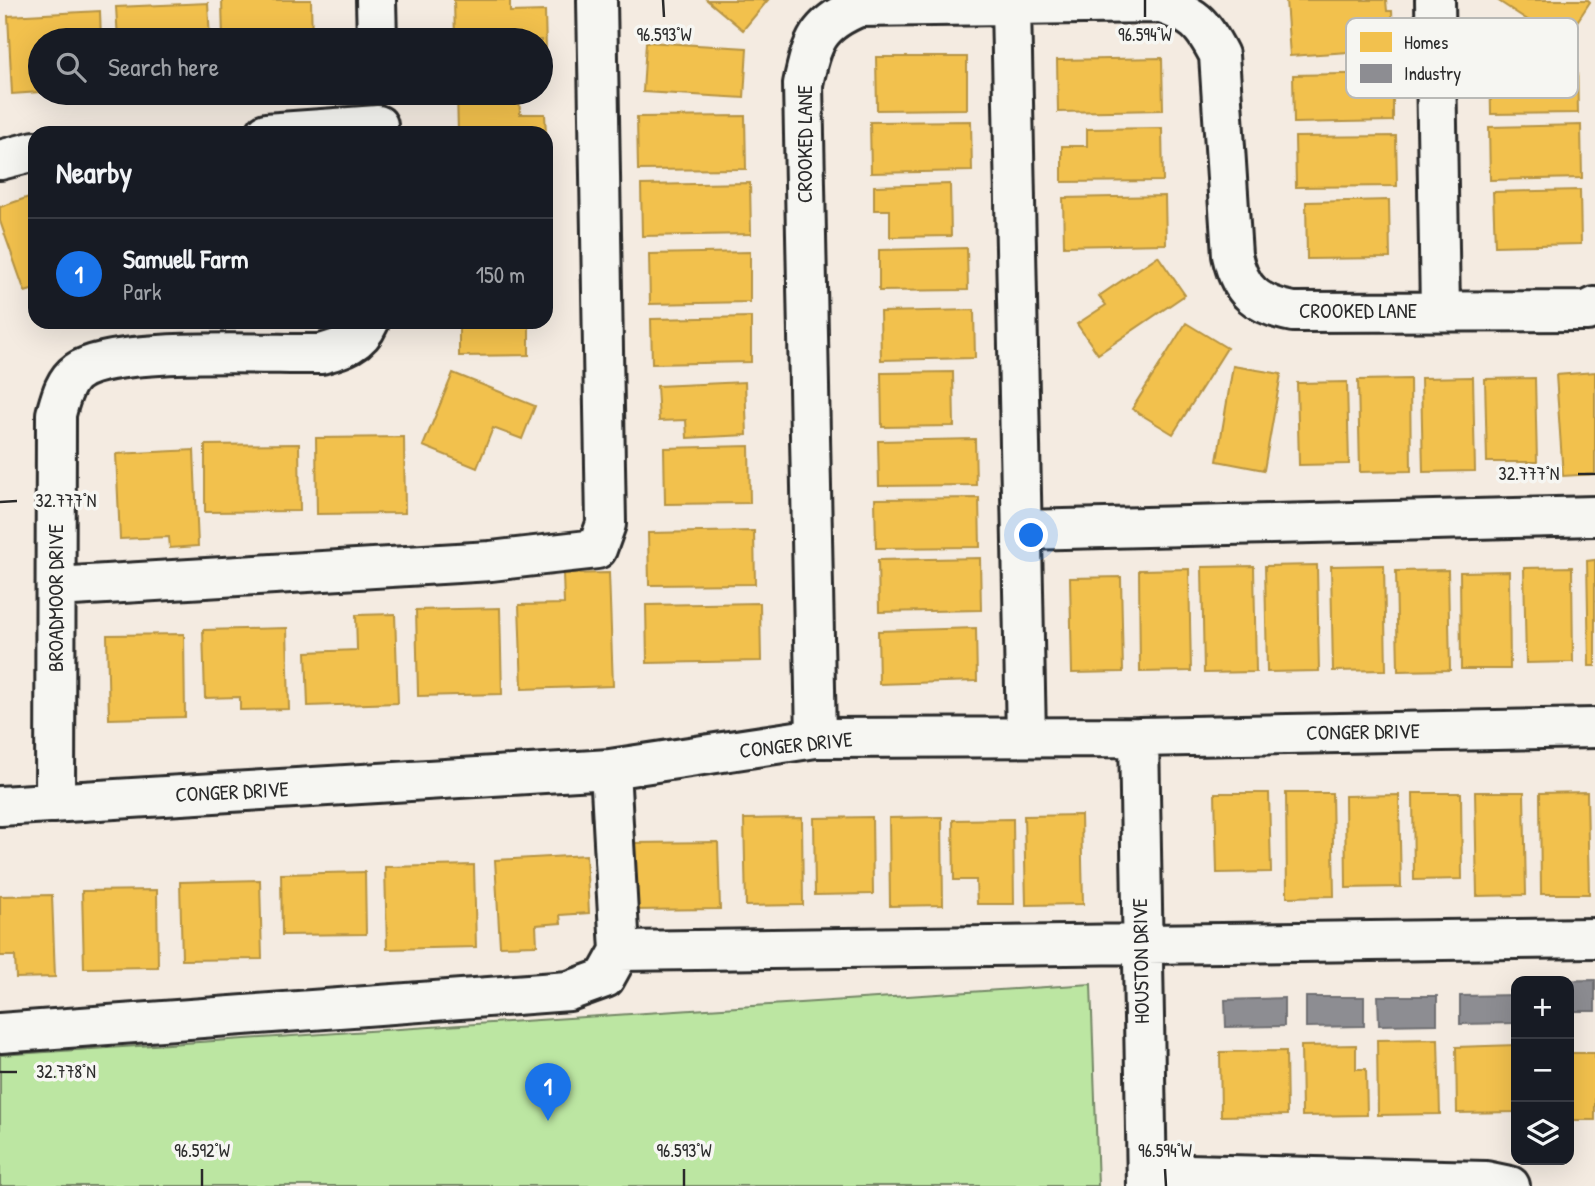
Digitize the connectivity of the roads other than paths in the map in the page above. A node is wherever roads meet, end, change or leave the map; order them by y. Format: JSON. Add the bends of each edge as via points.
{"nodes":[{"id":1,"x":376,"y":0,"type":"edge"},
{"id":2,"x":597,"y":0,"type":"edge"},
{"id":3,"x":1435,"y":0,"type":"edge"},
{"id":4,"x":1011,"y":5,"type":"junction"},
{"id":5,"x":1435,"y":18,"type":"edge"},
{"id":6,"x":377,"y":28,"type":"edge"},
{"id":7,"x":1437,"y":98,"type":"edge"},
{"id":8,"x":378,"y":117,"type":"edge"},
{"id":9,"x":315,"y":126,"type":"edge"},
{"id":10,"x":28,"y":153,"type":"edge"},
{"id":11,"x":0,"y":160,"type":"edge"},
{"id":12,"x":1595,"y":307,"type":"edge"},
{"id":13,"x":1440,"y":311,"type":"junction"},
{"id":14,"x":366,"y":329,"type":"edge"},
{"id":15,"x":1595,"y":516,"type":"edge"},
{"id":16,"x":1023,"y":530,"type":"junction"},
{"id":17,"x":56,"y":587,"type":"junction"},
{"id":18,"x":1595,"y":728,"type":"edge"},
{"id":19,"x":1026,"y":737,"type":"junction"},
{"id":20,"x":1139,"y":737,"type":"junction"},
{"id":21,"x":816,"y":738,"type":"junction"},
{"id":22,"x":610,"y":769,"type":"junction"},
{"id":23,"x":55,"y":803,"type":"junction"},
{"id":24,"x":0,"y":806,"type":"edge"},
{"id":25,"x":1595,"y":938,"type":"edge"},
{"id":26,"x":1140,"y":944,"type":"junction"},
{"id":27,"x":620,"y":951,"type":"junction"},
{"id":28,"x":0,"y":1033,"type":"edge"},
{"id":29,"x":1147,"y":1180,"type":"edge"},
{"id":30,"x":1374,"y":1182,"type":"edge"},
{"id":31,"x":1510,"y":1186,"type":"edge"}],
"edges":[{"from":1,"to":6,"type":"street"},
{"from":2,"to":17,"type":"street","via":[[606,524],[597,549],[491,561]]},
{"from":3,"to":5,"type":"street"},
{"from":4,"to":13,"type":"street","name":"CROOKED LANE","via":[[1159,3],[1186,12],[1204,26],[1219,55],[1232,255],[1237,278],[1250,294],[1270,308],[1293,312]]},
{"from":4,"to":16,"type":"street"},
{"from":4,"to":21,"type":"street","name":"CROOKED LANE","via":[[859,7],[824,27],[811,46],[803,84]]},
{"from":7,"to":13,"type":"street"},
{"from":8,"to":9,"type":"street"},
{"from":10,"to":11,"type":"street"},
{"from":12,"to":13,"type":"street","name":"CROOKED LANE","via":[[1587,311]]},
{"from":14,"to":17,"type":"street","name":"BROADMOOR DRIVE","via":[[363,337],[321,355],[120,356],[76,372],[63,390],[56,414]]},
{"from":15,"to":16,"type":"street"},
{"from":16,"to":19,"type":"street"},
{"from":17,"to":23,"type":"street","name":"BROADMOOR DRIVE"},
{"from":18,"to":20,"type":"street","name":"CONGER DRIVE"},
{"from":19,"to":20,"type":"street","name":"CONGER DRIVE"},
{"from":19,"to":21,"type":"street","name":"CONGER DRIVE"},
{"from":20,"to":26,"type":"street","name":"HOUSTON DRIVE"},
{"from":21,"to":22,"type":"street","name":"CONGER DRIVE"},
{"from":22,"to":23,"type":"street","name":"CONGER DRIVE"},
{"from":22,"to":27,"type":"street"},
{"from":23,"to":24,"type":"street","name":"CONGER DRIVE"},
{"from":25,"to":26,"type":"street"},
{"from":26,"to":27,"type":"street"},
{"from":26,"to":29,"type":"street","name":"HOUSTON DRIVE"},
{"from":27,"to":28,"type":"street","via":[[605,978],[569,991]]},
{"from":29,"to":30,"type":"street"},
{"from":30,"to":31,"type":"street","via":[[1486,1181]]}]}
